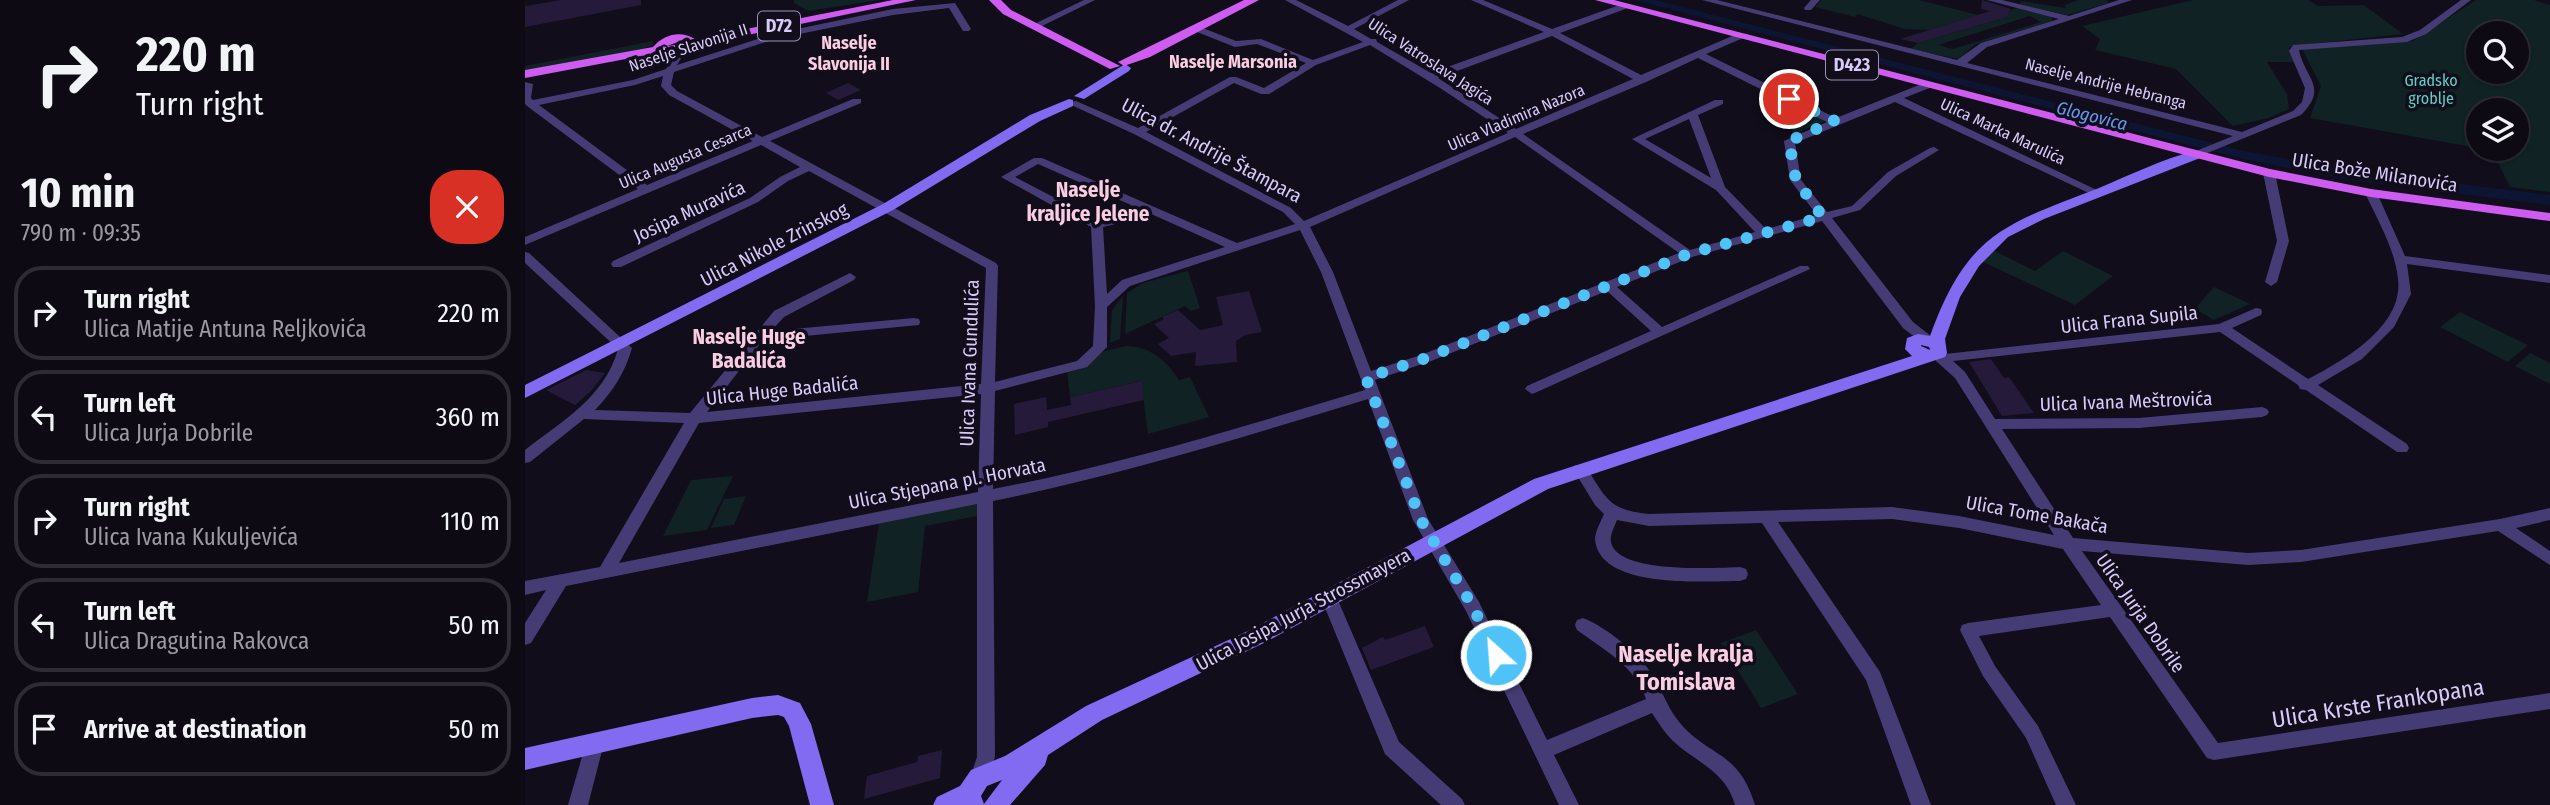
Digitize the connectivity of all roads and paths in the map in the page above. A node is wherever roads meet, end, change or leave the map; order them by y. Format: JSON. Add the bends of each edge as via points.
{"nodes":[{"id":1,"x":903,"y":0,"type":"edge"},
{"id":2,"x":910,"y":0,"type":"edge"},
{"id":3,"x":995,"y":0,"type":"edge"},
{"id":4,"x":1091,"y":0,"type":"edge"},
{"id":5,"x":1253,"y":0,"type":"edge"},
{"id":6,"x":1289,"y":0,"type":"edge"},
{"id":7,"x":1405,"y":0,"type":"edge"},
{"id":8,"x":1475,"y":0,"type":"edge"},
{"id":9,"x":1601,"y":0,"type":"edge"},
{"id":10,"x":1706,"y":0,"type":"edge"},
{"id":11,"x":1816,"y":0,"type":"edge"},
{"id":12,"x":1991,"y":0,"type":"edge"},
{"id":13,"x":2128,"y":0,"type":"edge"},
{"id":14,"x":2467,"y":0,"type":"edge"},
{"id":15,"x":1625,"y":6,"type":"junction"},
{"id":16,"x":2069,"y":18,"type":"junction"},
{"id":17,"x":1794,"y":23,"type":"junction"},
{"id":18,"x":1035,"y":26,"type":"junction"},
{"id":19,"x":1350,"y":28,"type":"junction"},
{"id":20,"x":966,"y":29,"type":"dead end"},
{"id":21,"x":1195,"y":29,"type":"junction"},
{"id":22,"x":1553,"y":33,"type":"junction"},
{"id":23,"x":1740,"y":36,"type":"junction"},
{"id":24,"x":1373,"y":41,"type":"junction"},
{"id":25,"x":685,"y":43,"type":"junction"},
{"id":26,"x":666,"y":50,"type":"junction"},
{"id":27,"x":1698,"y":54,"type":"junction"},
{"id":28,"x":1313,"y":63,"type":"junction"},
{"id":29,"x":1960,"y":63,"type":"junction"},
{"id":30,"x":1122,"y":65,"type":"junction"},
{"id":31,"x":671,"y":71,"type":"junction"},
{"id":32,"x":1430,"y":77,"type":"junction"},
{"id":33,"x":526,"y":79,"type":"edge"},
{"id":34,"x":1643,"y":80,"type":"junction"},
{"id":35,"x":1928,"y":85,"type":"junction"},
{"id":36,"x":1895,"y":98,"type":"junction"},
{"id":37,"x":1072,"y":99,"type":"junction"},
{"id":38,"x":857,"y":101,"type":"dead end"},
{"id":39,"x":1719,"y":102,"type":"dead end"},
{"id":40,"x":531,"y":104,"type":"junction"},
{"id":41,"x":1692,"y":114,"type":"junction"},
{"id":42,"x":1835,"y":121,"type":"junction"},
{"id":43,"x":1137,"y":132,"type":"junction"},
{"id":44,"x":1515,"y":135,"type":"junction"},
{"id":45,"x":2243,"y":135,"type":"junction"},
{"id":46,"x":763,"y":141,"type":"junction"},
{"id":47,"x":1934,"y":150,"type":"dead end"},
{"id":48,"x":2199,"y":153,"type":"junction"},
{"id":49,"x":810,"y":166,"type":"junction"},
{"id":50,"x":2269,"y":173,"type":"junction"},
{"id":51,"x":1720,"y":188,"type":"junction"},
{"id":52,"x":646,"y":190,"type":"junction"},
{"id":53,"x":2097,"y":193,"type":"junction"},
{"id":54,"x":2371,"y":193,"type":"junction"},
{"id":55,"x":1137,"y":206,"type":"junction"},
{"id":56,"x":888,"y":207,"type":"junction"},
{"id":57,"x":1823,"y":217,"type":"junction"},
{"id":58,"x":2550,"y":217,"type":"edge"},
{"id":59,"x":1097,"y":225,"type":"junction"},
{"id":60,"x":1304,"y":225,"type":"junction"},
{"id":61,"x":1763,"y":233,"type":"junction"},
{"id":62,"x":525,"y":241,"type":"edge"},
{"id":63,"x":1236,"y":247,"type":"junction"},
{"id":64,"x":1688,"y":254,"type":"junction"},
{"id":65,"x":525,"y":256,"type":"edge"},
{"id":66,"x":2398,"y":259,"type":"junction"},
{"id":67,"x":617,"y":264,"type":"dead end"},
{"id":68,"x":1804,"y":269,"type":"dead end"},
{"id":69,"x":850,"y":277,"type":"dead end"},
{"id":70,"x":2550,"y":279,"type":"edge"},
{"id":71,"x":1099,"y":282,"type":"junction"},
{"id":72,"x":2271,"y":282,"type":"dead end"},
{"id":73,"x":1126,"y":284,"type":"junction"},
{"id":74,"x":1608,"y":285,"type":"junction"},
{"id":75,"x":1101,"y":306,"type":"junction"},
{"id":76,"x":2256,"y":312,"type":"dead end"},
{"id":77,"x":914,"y":321,"type":"dead end"},
{"id":78,"x":2222,"y":328,"type":"junction"},
{"id":79,"x":1660,"y":332,"type":"junction"},
{"id":80,"x":759,"y":336,"type":"junction"},
{"id":81,"x":623,"y":343,"type":"junction"},
{"id":82,"x":1929,"y":349,"type":"junction"},
{"id":83,"x":1369,"y":386,"type":"junction"},
{"id":84,"x":2305,"y":386,"type":"junction"},
{"id":85,"x":989,"y":388,"type":"junction"},
{"id":86,"x":1532,"y":389,"type":"dead end"},
{"id":87,"x":525,"y":392,"type":"edge"},
{"id":88,"x":2262,"y":412,"type":"dead end"},
{"id":89,"x":579,"y":414,"type":"junction"},
{"id":90,"x":694,"y":418,"type":"junction"},
{"id":91,"x":1990,"y":424,"type":"junction"},
{"id":92,"x":2402,"y":448,"type":"dead end"},
{"id":93,"x":525,"y":458,"type":"edge"},
{"id":94,"x":1580,"y":469,"type":"junction"},
{"id":95,"x":987,"y":498,"type":"junction"},
{"id":96,"x":1612,"y":514,"type":"junction"},
{"id":97,"x":2550,"y":514,"type":"edge"},
{"id":98,"x":1766,"y":516,"type":"junction"},
{"id":99,"x":2500,"y":525,"type":"junction"},
{"id":100,"x":1433,"y":539,"type":"junction"},
{"id":101,"x":2068,"y":544,"type":"junction"},
{"id":102,"x":2550,"y":559,"type":"edge"},
{"id":103,"x":605,"y":573,"type":"junction"},
{"id":104,"x":1740,"y":574,"type":"dead end"},
{"id":105,"x":560,"y":582,"type":"junction"},
{"id":106,"x":525,"y":588,"type":"edge"},
{"id":107,"x":1329,"y":598,"type":"junction"},
{"id":108,"x":2114,"y":610,"type":"junction"},
{"id":109,"x":1583,"y":625,"type":"dead end"},
{"id":110,"x":525,"y":638,"type":"edge"},
{"id":111,"x":2550,"y":701,"type":"edge"},
{"id":112,"x":1656,"y":703,"type":"junction"},
{"id":113,"x":595,"y":743,"type":"junction"},
{"id":114,"x":1543,"y":751,"type":"junction"},
{"id":115,"x":2214,"y":752,"type":"joint"},
{"id":116,"x":525,"y":759,"type":"edge"},
{"id":117,"x":990,"y":794,"type":"edge"},
{"id":118,"x":578,"y":805,"type":"edge"},
{"id":119,"x":822,"y":805,"type":"edge"},
{"id":120,"x":945,"y":805,"type":"edge"},
{"id":121,"x":1455,"y":805,"type":"edge"},
{"id":122,"x":1569,"y":805,"type":"edge"},
{"id":123,"x":1745,"y":805,"type":"edge"},
{"id":124,"x":1921,"y":805,"type":"edge"},
{"id":125,"x":2066,"y":805,"type":"edge"}],
"edges":[{"from":1,"to":25,"type":"main road","number":"D72"},
{"from":2,"to":25,"type":"main road","number":"D72"},
{"from":3,"to":18,"type":"main road","via":[[1007,12]]},
{"from":4,"to":18,"type":"street"},
{"from":5,"to":21,"type":"main road","name":"Ulica Nikole Zrinskog"},
{"from":6,"to":19,"type":"street","name":"Ulica Vatroslava Jagića"},
{"from":7,"to":19,"type":"street"},
{"from":8,"to":22,"type":"street"},
{"from":9,"to":15,"type":"main road","number":"D423"},
{"from":10,"to":17,"type":"street","name":"Naselje Andrije Hebranga"},
{"from":11,"to":17,"type":"street"},
{"from":12,"to":16,"type":"street","name":"Naselje Andrije Hebranga"},
{"from":13,"to":16,"type":"street","name":"Naselje Andrije Hebranga"},
{"from":14,"to":45,"type":"street","via":[[2413,37],[2297,47],[2294,51],[2309,79],[2307,103],[2285,119]]},
{"from":15,"to":22,"type":"street"},
{"from":15,"to":23,"type":"main road","number":"D423"},
{"from":16,"to":29,"type":"street","name":"Naselje Andrije Hebranga","via":[[1984,45]]},
{"from":17,"to":29,"type":"street","name":"Naselje Andrije Hebranga"},
{"from":18,"to":30,"type":"main road"},
{"from":19,"to":24,"type":"street","name":"Ulica Vatroslava Jagića"},
{"from":20,"to":31,"type":"street","name":"Naselje Slavonija II","via":[[952,5],[927,6],[765,39]]},
{"from":21,"to":28,"type":"street","via":[[1235,44],[1258,41]]},
{"from":21,"to":30,"type":"main road","name":"Ulica Nikole Zrinskog"},
{"from":22,"to":32,"type":"street"},
{"from":22,"to":34,"type":"street"},
{"from":23,"to":27,"type":"street","name":"Ulica Vladimira Nazora"},
{"from":23,"to":35,"type":"main road","number":"D423"},
{"from":24,"to":28,"type":"street"},
{"from":24,"to":32,"type":"street","name":"Ulica Vatroslava Jagića"},
{"from":25,"to":26,"type":"main road","number":"D72"},
{"from":25,"to":26,"type":"street"},
{"from":26,"to":31,"type":"street"},
{"from":26,"to":33,"type":"main road","number":"D72","via":[[636,52]]},
{"from":27,"to":34,"type":"street","name":"Ulica Vladimira Nazora"},
{"from":27,"to":42,"type":"street"},
{"from":28,"to":43,"type":"street","via":[[1265,92],[1233,79]]},
{"from":29,"to":45,"type":"street","name":"Naselje Andrije Hebranga"},
{"from":30,"to":37,"type":"main road","name":"Ulica Nikole Zrinskog"},
{"from":31,"to":40,"type":"street","name":"Naselje Slavonija II"},
{"from":31,"to":46,"type":"street","name":"Ulica Ivana Gundulića","via":[[666,83],[673,93]]},
{"from":32,"to":44,"type":"street","name":"Ulica Vatroslava Jagića"},
{"from":33,"to":40,"type":"street","via":[[526,99]]},
{"from":34,"to":44,"type":"street","name":"Ulica Vladimira Nazora"},
{"from":35,"to":36,"type":"street"},
{"from":35,"to":48,"type":"main road","number":"D423"},
{"from":36,"to":42,"type":"street"},
{"from":36,"to":53,"type":"street","name":"Ulica Marka Marulića"},
{"from":37,"to":43,"type":"street","name":"Ulica dr. Andrije Štampara"},
{"from":37,"to":56,"type":"main road","name":"Ulica Nikole Zrinskog"},
{"from":38,"to":46,"type":"street","name":"Ulica Augusta Cesarca"},
{"from":39,"to":41,"type":"street"},
{"from":40,"to":52,"type":"street"},
{"from":41,"to":51,"type":"street"},
{"from":41,"to":51,"type":"street","via":[[1637,139]]},
{"from":42,"to":57,"type":"street","name":"Ulica Jurja Dobrile","via":[[1789,141],[1796,180]]},
{"from":43,"to":60,"type":"street","name":"Ulica dr. Andrije Štampara","via":[[1287,210]]},
{"from":44,"to":60,"type":"street","name":"Ulica Vladimira Nazora"},
{"from":44,"to":64,"type":"street","name":"Ulica Vatroslava Jagića"},
{"from":45,"to":48,"type":"street"},
{"from":46,"to":49,"type":"street","name":"Ulica Ivana Gundulića"},
{"from":46,"to":52,"type":"street","name":"Ulica Augusta Cesarca"},
{"from":47,"to":57,"type":"street","name":"Ulica Stjepana pl. Horvata","via":[[1892,174],[1864,203]]},
{"from":48,"to":50,"type":"main road","name":"Ulica Bože Milanovića","number":"D423"},
{"from":48,"to":53,"type":"main road"},
{"from":49,"to":56,"type":"street","name":"Ulica Ivana Gundulića"},
{"from":49,"to":67,"type":"street","name":"Josipa Muravića","via":[[754,200]]},
{"from":50,"to":54,"type":"main road","name":"Ulica Bože Milanovića","number":"D423"},
{"from":50,"to":72,"type":"street","via":[[2283,241]]},
{"from":51,"to":61,"type":"street"},
{"from":52,"to":62,"type":"street","name":"Ulica Augusta Cesarca"},
{"from":53,"to":82,"type":"main road","via":[[2019,225],[1993,242],[1973,263]]},
{"from":54,"to":58,"type":"main road","name":"Ulica Bože Milanovića","number":"D423"},
{"from":54,"to":66,"type":"street"},
{"from":55,"to":59,"type":"street","via":[[1112,222]]},
{"from":55,"to":59,"type":"street","via":[[1038,160],[1007,177]]},
{"from":55,"to":63,"type":"street"},
{"from":56,"to":81,"type":"main road","name":"Ulica Nikole Zrinskog"},
{"from":56,"to":85,"type":"street","name":"Ulica Ivana Gundulića","via":[[992,266]]},
{"from":57,"to":61,"type":"street","name":"Ulica Stjepana pl. Horvata"},
{"from":57,"to":82,"type":"street","name":"Ulica Jurja Dobrile"},
{"from":59,"to":71,"type":"street","name":"Ulica Huge Badalića"},
{"from":60,"to":63,"type":"street","name":"Ulica Vladimira Nazora"},
{"from":60,"to":83,"type":"street","name":"Ulica dr. Andrije Štampara","via":[[1327,272]]},
{"from":61,"to":64,"type":"street","name":"Ulica Stjepana pl. Horvata"},
{"from":63,"to":73,"type":"street","name":"Ulica Vladimira Nazora"},
{"from":64,"to":74,"type":"street","name":"Ulica Stjepana pl. Horvata"},
{"from":65,"to":81,"type":"street"},
{"from":66,"to":70,"type":"street"},
{"from":66,"to":84,"type":"street","via":[[2405,294],[2386,332],[2343,366]]},
{"from":68,"to":79,"type":"street"},
{"from":69,"to":80,"type":"street","via":[[779,314]]},
{"from":71,"to":73,"type":"street"},
{"from":71,"to":75,"type":"street","name":"Ulica Huge Badalića"},
{"from":73,"to":75,"type":"street"},
{"from":74,"to":79,"type":"street"},
{"from":74,"to":83,"type":"street","name":"Ulica Stjepana pl. Horvata","via":[[1426,358]]},
{"from":75,"to":85,"type":"street","name":"Ulica Huge Badalića","via":[[1100,347],[1082,364]]},
{"from":76,"to":78,"type":"street"},
{"from":77,"to":80,"type":"street"},
{"from":78,"to":82,"type":"street","name":"Ulica Frana Supila","via":[[1991,352]]},
{"from":78,"to":84,"type":"street","name":"Ulica Frana Supila"},
{"from":79,"to":86,"type":"street"},
{"from":80,"to":90,"type":"street"},
{"from":81,"to":87,"type":"main road","name":"Ulica Nikole Zrinskog"},
{"from":81,"to":89,"type":"street","via":[[624,355],[615,375]]},
{"from":82,"to":91,"type":"street","name":"Ulica Jurja Dobrile","via":[[1960,375]]},
{"from":82,"to":94,"type":"main road","name":"Ulica Josipa Jurja Strossmayera","via":[[1862,377]]},
{"from":83,"to":95,"type":"street","name":"Ulica Stjepana pl. Horvata","via":[[1211,442]]},
{"from":83,"to":100,"type":"street","name":"Ulica dr. Andrije Štampara","via":[[1414,504]]},
{"from":84,"to":92,"type":"street","name":"Ulica Frana Supila"},
{"from":85,"to":90,"type":"street","name":"Ulica Huge Badalića"},
{"from":85,"to":95,"type":"street","name":"Ulica Ivana Gundulića"},
{"from":88,"to":91,"type":"street","name":"Ulica Ivana Meštrovića","via":[[2139,423]]},
{"from":89,"to":90,"type":"street","name":"Ulica Huge Badalića"},
{"from":89,"to":93,"type":"street"},
{"from":90,"to":103,"type":"street"},
{"from":91,"to":101,"type":"street","name":"Ulica Jurja Dobrile"},
{"from":94,"to":96,"type":"street"},
{"from":94,"to":100,"type":"main road","name":"Ulica Josipa Jurja Strossmayera"},
{"from":95,"to":103,"type":"street","name":"Ulica Stjepana pl. Horvata"},
{"from":95,"to":117,"type":"street","name":"Ulica Ivana Gundulića","via":[[986,757]]},
{"from":96,"to":98,"type":"street","name":"Ulica Tome Bakača","via":[[1649,520]]},
{"from":96,"to":104,"type":"street","via":[[1602,534],[1604,547],[1626,569]]},
{"from":97,"to":99,"type":"street","name":"Ulica Tome Bakača"},
{"from":98,"to":101,"type":"street","name":"Ulica Tome Bakača","via":[[1912,514]]},
{"from":98,"to":124,"type":"street","via":[[1874,677]]},
{"from":99,"to":101,"type":"street","name":"Ulica Tome Bakača","via":[[2272,559]]},
{"from":99,"to":102,"type":"street"},
{"from":100,"to":107,"type":"main road","name":"Ulica Josipa Jurja Strossmayera"},
{"from":100,"to":114,"type":"street","name":"Ulica dr. Andrije Štampara","via":[[1473,607]]},
{"from":101,"to":108,"type":"street","name":"Ulica Jurja Dobrile"},
{"from":103,"to":105,"type":"street","name":"Ulica Stjepana pl. Horvata"},
{"from":105,"to":106,"type":"street","name":"Ulica Stjepana pl. Horvata"},
{"from":105,"to":110,"type":"street"},
{"from":107,"to":117,"type":"main road","name":"Ulica Josipa Jurja Strossmayera","via":[[1061,732]]},
{"from":107,"to":121,"type":"street","via":[[1392,747]]},
{"from":108,"to":115,"type":"street","name":"Ulica Jurja Dobrile"},
{"from":108,"to":125,"type":"street","via":[[1968,630],[1989,671],[2032,732]]},
{"from":109,"to":112,"type":"street","via":[[1640,669],[1653,685]]},
{"from":111,"to":115,"type":"street","name":"Ulica Krste Frankopana"},
{"from":112,"to":114,"type":"street"},
{"from":112,"to":123,"type":"street","via":[[1682,737],[1730,771]]},
{"from":113,"to":116,"type":"main road"},
{"from":113,"to":118,"type":"street"},
{"from":113,"to":119,"type":"main road","via":[[768,705],[786,706],[800,724]]},
{"from":114,"to":122,"type":"street","name":"Ulica dr. Andrije Štampara"},
{"from":117,"to":120,"type":"main road"}]}
